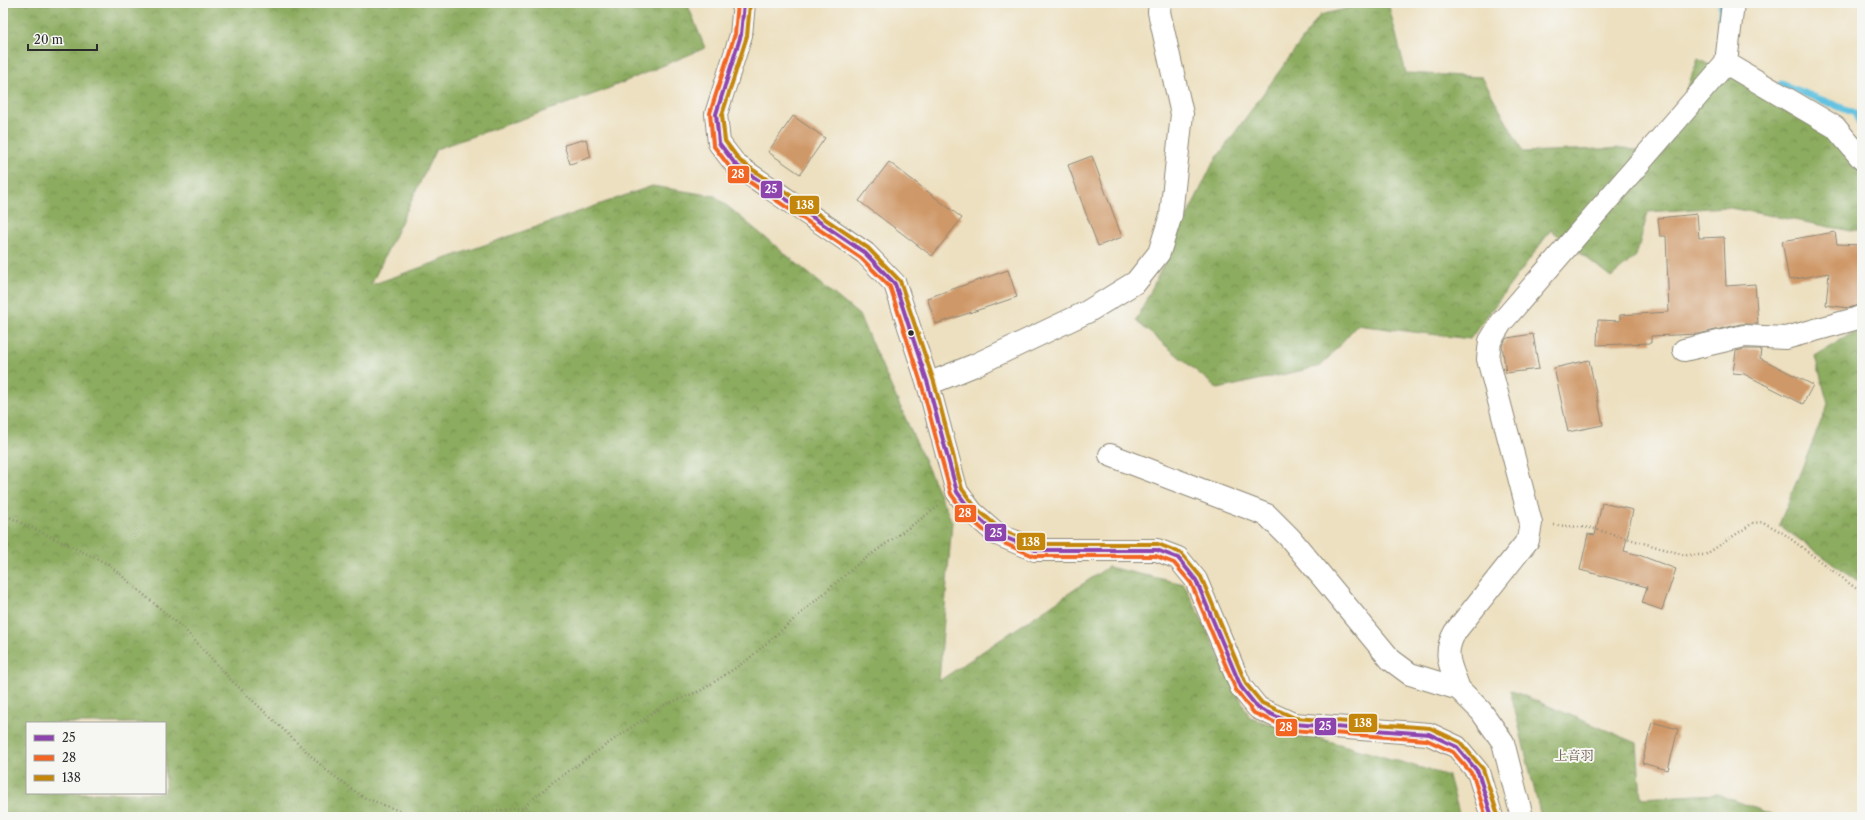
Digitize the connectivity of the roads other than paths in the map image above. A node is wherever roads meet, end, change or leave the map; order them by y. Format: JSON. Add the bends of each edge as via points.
{"nodes":[{"id":1,"x":744,"y":3,"type":"edge"},
{"id":2,"x":1160,"y":3,"type":"edge"},
{"id":3,"x":1734,"y":3,"type":"edge"},
{"id":4,"x":1726,"y":63,"type":"junction"},
{"id":5,"x":1862,"y":159,"type":"edge"},
{"id":6,"x":1862,"y":316,"type":"edge"},
{"id":7,"x":1684,"y":350,"type":"dead end"},
{"id":8,"x":928,"y":384,"type":"junction"},
{"id":9,"x":1110,"y":455,"type":"dead end"},
{"id":10,"x":1458,"y":690,"type":"junction"},
{"id":11,"x":1492,"y":817,"type":"edge"},
{"id":12,"x":1522,"y":817,"type":"edge"}],
"edges":[{"from":1,"to":8,"type":"street","via":[[741,35],[716,114],[720,143],[736,166],[865,253],[895,284]]},
{"from":2,"to":8,"type":"street","via":[[1159,12],[1182,114],[1171,216],[1159,252],[1136,282],[1087,312],[975,365]]},
{"from":3,"to":4,"type":"street"},
{"from":4,"to":5,"type":"street","via":[[1835,126]]},
{"from":4,"to":10,"type":"street","via":[[1501,323],[1490,341],[1488,359],[1532,523],[1528,540],[1450,641],[1447,653]]},
{"from":6,"to":7,"type":"street","via":[[1786,338],[1744,336]]},
{"from":8,"to":11,"type":"street","via":[[957,492],[972,512],[997,534],[1035,550],[1157,550],[1178,558],[1196,580],[1241,687],[1258,708],[1293,724],[1429,734],[1457,747],[1478,772]]},
{"from":9,"to":10,"type":"street","via":[[1268,515],[1391,660],[1410,674]]},
{"from":10,"to":12,"type":"street","via":[[1481,711],[1503,742]]}]}
